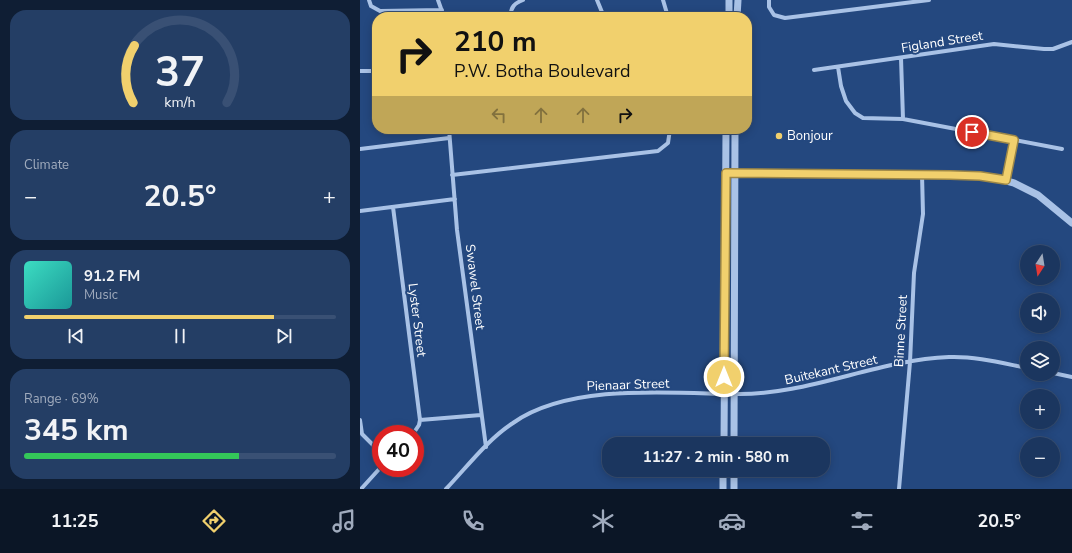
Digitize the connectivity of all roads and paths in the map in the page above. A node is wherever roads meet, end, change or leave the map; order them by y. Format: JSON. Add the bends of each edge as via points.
{"nodes":[{"id":1,"x":369,"y":0,"type":"edge"},
{"id":2,"x":438,"y":0,"type":"edge"},
{"id":3,"x":523,"y":0,"type":"edge"},
{"id":4,"x":597,"y":0,"type":"edge"},
{"id":5,"x":664,"y":0,"type":"edge"},
{"id":6,"x":729,"y":0,"type":"edge"},
{"id":7,"x":738,"y":0,"type":"edge"},
{"id":8,"x":769,"y":0,"type":"edge"},
{"id":9,"x":929,"y":0,"type":"edge"},
{"id":10,"x":729,"y":8,"type":"junction"},
{"id":11,"x":738,"y":8,"type":"junction"},
{"id":12,"x":442,"y":10,"type":"joint"},
{"id":13,"x":511,"y":12,"type":"edge"},
{"id":14,"x":602,"y":12,"type":"edge"},
{"id":15,"x":667,"y":12,"type":"edge"},
{"id":16,"x":729,"y":12,"type":"edge"},
{"id":17,"x":738,"y":12,"type":"edge"},
{"id":18,"x":1072,"y":42,"type":"edge"},
{"id":19,"x":901,"y":58,"type":"junction"},
{"id":20,"x":838,"y":67,"type":"junction"},
{"id":21,"x":814,"y":70,"type":"dead end"},
{"id":22,"x":360,"y":71,"type":"edge"},
{"id":23,"x":372,"y":71,"type":"edge"},
{"id":24,"x":903,"y":119,"type":"junction"},
{"id":25,"x":449,"y":134,"type":"edge"},
{"id":26,"x":669,"y":134,"type":"edge"},
{"id":27,"x":726,"y":134,"type":"edge"},
{"id":28,"x":735,"y":134,"type":"edge"},
{"id":29,"x":449,"y":138,"type":"junction"},
{"id":30,"x":1014,"y":140,"type":"junction"},
{"id":31,"x":360,"y":149,"type":"edge"},
{"id":32,"x":1062,"y":149,"type":"dead end"},
{"id":33,"x":726,"y":173,"type":"junction"},
{"id":34,"x":734,"y":173,"type":"junction"},
{"id":35,"x":922,"y":174,"type":"junction"},
{"id":36,"x":452,"y":176,"type":"junction"},
{"id":37,"x":1006,"y":180,"type":"junction"},
{"id":38,"x":454,"y":199,"type":"junction"},
{"id":39,"x":393,"y":207,"type":"junction"},
{"id":40,"x":360,"y":211,"type":"edge"},
{"id":41,"x":1072,"y":222,"type":"edge"},
{"id":42,"x":725,"y":282,"type":"junction"},
{"id":43,"x":734,"y":282,"type":"junction"},
{"id":44,"x":910,"y":362,"type":"junction"},
{"id":45,"x":1020,"y":367,"type":"edge"},
{"id":46,"x":1060,"y":374,"type":"edge"},
{"id":47,"x":1072,"y":377,"type":"edge"},
{"id":48,"x":724,"y":394,"type":"junction"},
{"id":49,"x":733,"y":394,"type":"junction"},
{"id":50,"x":481,"y":415,"type":"junction"},
{"id":51,"x":360,"y":420,"type":"edge"},
{"id":52,"x":420,"y":420,"type":"junction"},
{"id":53,"x":419,"y":425,"type":"edge"},
{"id":54,"x":361,"y":434,"type":"edge"},
{"id":55,"x":724,"y":437,"type":"edge"},
{"id":56,"x":734,"y":437,"type":"edge"},
{"id":57,"x":372,"y":444,"type":"edge"},
{"id":58,"x":486,"y":447,"type":"junction"},
{"id":59,"x":372,"y":477,"type":"edge"},
{"id":60,"x":723,"y":477,"type":"edge"},
{"id":61,"x":734,"y":477,"type":"edge"},
{"id":62,"x":361,"y":489,"type":"edge"},
{"id":63,"x":446,"y":489,"type":"edge"},
{"id":64,"x":723,"y":489,"type":"edge"},
{"id":65,"x":734,"y":489,"type":"edge"},
{"id":66,"x":899,"y":489,"type":"edge"}],
"edges":[{"from":1,"to":12,"type":"street","via":[[371,6],[380,11]]},
{"from":2,"to":12,"type":"street"},
{"from":3,"to":13,"type":"street","via":[[514,4]]},
{"from":4,"to":14,"type":"street"},
{"from":5,"to":15,"type":"street"},
{"from":6,"to":10,"type":"street"},
{"from":7,"to":11,"type":"street"},
{"from":8,"to":9,"type":"street","via":[[769,7],[774,15],[785,18]]},
{"from":10,"to":11,"type":"street"},
{"from":10,"to":16,"type":"street"},
{"from":11,"to":17,"type":"street"},
{"from":18,"to":19,"type":"street","name":"Figland Street","via":[[1044,49],[994,44]]},
{"from":19,"to":20,"type":"street","name":"Figland Street"},
{"from":19,"to":24,"type":"street"},
{"from":20,"to":21,"type":"street","name":"Figland Street"},
{"from":20,"to":24,"type":"street","via":[[843,93],[850,108],[858,116],[869,119]]},
{"from":22,"to":23,"type":"street"},
{"from":24,"to":30,"type":"street"},
{"from":25,"to":29,"type":"street","name":"Swawel Street"},
{"from":26,"to":36,"type":"street","via":[[668,143],[658,151]]},
{"from":27,"to":33,"type":"street"},
{"from":28,"to":34,"type":"street"},
{"from":29,"to":31,"type":"street"},
{"from":29,"to":36,"type":"street","name":"Swawel Street"},
{"from":30,"to":32,"type":"street"},
{"from":30,"to":37,"type":"street"},
{"from":33,"to":34,"type":"street"},
{"from":33,"to":42,"type":"street"},
{"from":34,"to":35,"type":"street"},
{"from":34,"to":43,"type":"street"},
{"from":35,"to":37,"type":"street","via":[[980,176]]},
{"from":35,"to":44,"type":"street","name":"Binne Street","via":[[923,214],[914,273]]},
{"from":36,"to":38,"type":"street","name":"Swawel Street"},
{"from":37,"to":41,"type":"street","via":[[1038,195]]},
{"from":38,"to":39,"type":"street"},
{"from":38,"to":50,"type":"street","name":"Swawel Street"},
{"from":39,"to":40,"type":"street"},
{"from":39,"to":52,"type":"street","name":"Lyster Street"},
{"from":42,"to":43,"type":"street"},
{"from":42,"to":48,"type":"street"},
{"from":43,"to":49,"type":"street"},
{"from":44,"to":45,"type":"street","name":"Buitekant Street","via":[[961,358]]},
{"from":44,"to":49,"type":"street","name":"Buitekant Street","via":[[783,391],[754,395]]},
{"from":44,"to":66,"type":"street","name":"Binne Street"},
{"from":46,"to":47,"type":"street"},
{"from":48,"to":49,"type":"street"},
{"from":48,"to":55,"type":"street"},
{"from":48,"to":58,"type":"street","name":"Pienaar Street","via":[[586,396],[530,412],[504,429]]},
{"from":49,"to":56,"type":"street"},
{"from":50,"to":52,"type":"street"},
{"from":50,"to":58,"type":"street","name":"Swawel Street"},
{"from":51,"to":54,"type":"street"},
{"from":52,"to":53,"type":"street"},
{"from":54,"to":57,"type":"street"},
{"from":58,"to":63,"type":"street","name":"Pienaar Street"},
{"from":59,"to":62,"type":"street"},
{"from":60,"to":64,"type":"street"},
{"from":61,"to":65,"type":"street"}]}
